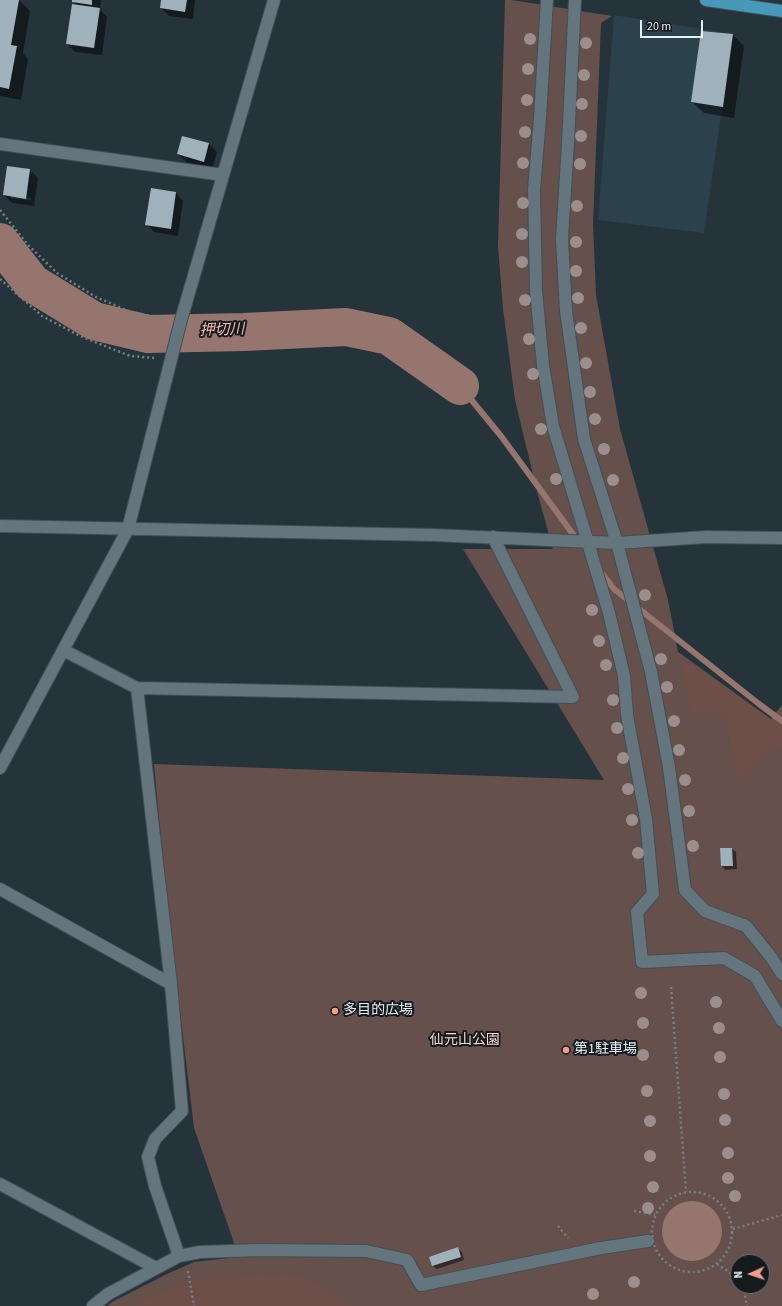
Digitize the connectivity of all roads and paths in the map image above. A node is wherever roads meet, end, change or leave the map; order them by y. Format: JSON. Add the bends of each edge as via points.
{"nodes":[{"id":1,"x":274,"y":0,"type":"edge"},
{"id":2,"x":547,"y":0,"type":"edge"},
{"id":3,"x":575,"y":0,"type":"edge"},
{"id":4,"x":706,"y":0,"type":"edge"},
{"id":5,"x":782,"y":11,"type":"edge"},
{"id":6,"x":0,"y":144,"type":"edge"},
{"id":7,"x":223,"y":175,"type":"junction"},
{"id":8,"x":0,"y":210,"type":"edge"},
{"id":9,"x":0,"y":279,"type":"edge"},
{"id":10,"x":181,"y":320,"type":"junction"},
{"id":11,"x":171,"y":360,"type":"junction"},
{"id":12,"x":0,"y":526,"type":"edge"},
{"id":13,"x":128,"y":529,"type":"junction"},
{"id":14,"x":493,"y":537,"type":"junction"},
{"id":15,"x":782,"y":538,"type":"edge"},
{"id":16,"x":588,"y":541,"type":"junction"},
{"id":17,"x":617,"y":543,"type":"junction"},
{"id":18,"x":63,"y":650,"type":"junction"},
{"id":19,"x":137,"y":688,"type":"junction"},
{"id":20,"x":0,"y":768,"type":"edge"},
{"id":21,"x":0,"y":889,"type":"edge"},
{"id":22,"x":782,"y":974,"type":"edge"},
{"id":23,"x":171,"y":984,"type":"junction"},
{"id":24,"x":671,"y":987,"type":"dead end"},
{"id":25,"x":782,"y":1021,"type":"edge"},
{"id":26,"x":0,"y":1184,"type":"edge"},
{"id":27,"x":686,"y":1192,"type":"junction"},
{"id":28,"x":634,"y":1212,"type":"dead end"},
{"id":29,"x":655,"y":1215,"type":"junction"},
{"id":30,"x":782,"y":1215,"type":"edge"},
{"id":31,"x":733,"y":1229,"type":"junction"},
{"id":32,"x":648,"y":1242,"type":"dead end"},
{"id":33,"x":182,"y":1256,"type":"junction"},
{"id":34,"x":717,"y":1264,"type":"junction"},
{"id":35,"x":156,"y":1268,"type":"junction"},
{"id":36,"x":730,"y":1273,"type":"edge"},
{"id":37,"x":745,"y":1294,"type":"edge"},
{"id":38,"x":93,"y":1306,"type":"edge"},
{"id":39,"x":194,"y":1306,"type":"edge"},
{"id":40,"x":747,"y":1306,"type":"edge"}],
"edges":[{"from":1,"to":7,"type":"street"},
{"from":2,"to":16,"type":"street","via":[[534,189],[536,290],[542,365],[553,426]]},
{"from":3,"to":17,"type":"street","via":[[562,239],[566,311],[584,439]]},
{"from":4,"to":5,"type":"main road"},
{"from":6,"to":7,"type":"street"},
{"from":7,"to":10,"type":"street"},
{"from":8,"to":10,"type":"path","via":[[28,245],[57,273],[96,297],[133,313]]},
{"from":9,"to":11,"type":"path","via":[[42,316],[80,336],[130,356]]},
{"from":10,"to":11,"type":"street"},
{"from":11,"to":13,"type":"street"},
{"from":12,"to":13,"type":"street"},
{"from":13,"to":14,"type":"street"},
{"from":13,"to":18,"type":"street"},
{"from":14,"to":16,"type":"street"},
{"from":14,"to":19,"type":"street","via":[[573,697]]},
{"from":15,"to":17,"type":"street","via":[[706,537]]},
{"from":16,"to":17,"type":"street"},
{"from":16,"to":25,"type":"street","via":[[624,676],[627,715],[646,819],[654,894],[637,912],[642,962],[724,958],[754,976]]},
{"from":17,"to":22,"type":"street","via":[[652,679],[669,767],[684,890],[705,911],[746,926]]},
{"from":18,"to":19,"type":"street"},
{"from":18,"to":20,"type":"street"},
{"from":19,"to":23,"type":"street"},
{"from":21,"to":23,"type":"street"},
{"from":23,"to":33,"type":"street","via":[[182,1111],[155,1139],[148,1157],[155,1186]]},
{"from":24,"to":27,"type":"path"},
{"from":26,"to":35,"type":"street"},
{"from":27,"to":29,"type":"path","via":[[673,1196],[662,1204]]},
{"from":27,"to":31,"type":"path","via":[[712,1196],[723,1204],[730,1216]]},
{"from":28,"to":29,"type":"path"},
{"from":29,"to":34,"type":"path","via":[[653,1242],[658,1254],[667,1264],[679,1271],[692,1273],[706,1271]]},
{"from":30,"to":31,"type":"path"},
{"from":31,"to":34,"type":"path","via":[[732,1242],[726,1255]]},
{"from":32,"to":33,"type":"street","via":[[601,1248],[421,1285],[407,1260],[366,1251],[260,1250],[200,1252]]},
{"from":33,"to":35,"type":"street"},
{"from":33,"to":39,"type":"path"},
{"from":34,"to":36,"type":"path"},
{"from":35,"to":38,"type":"street","via":[[108,1294]]},
{"from":37,"to":40,"type":"path"}]}
